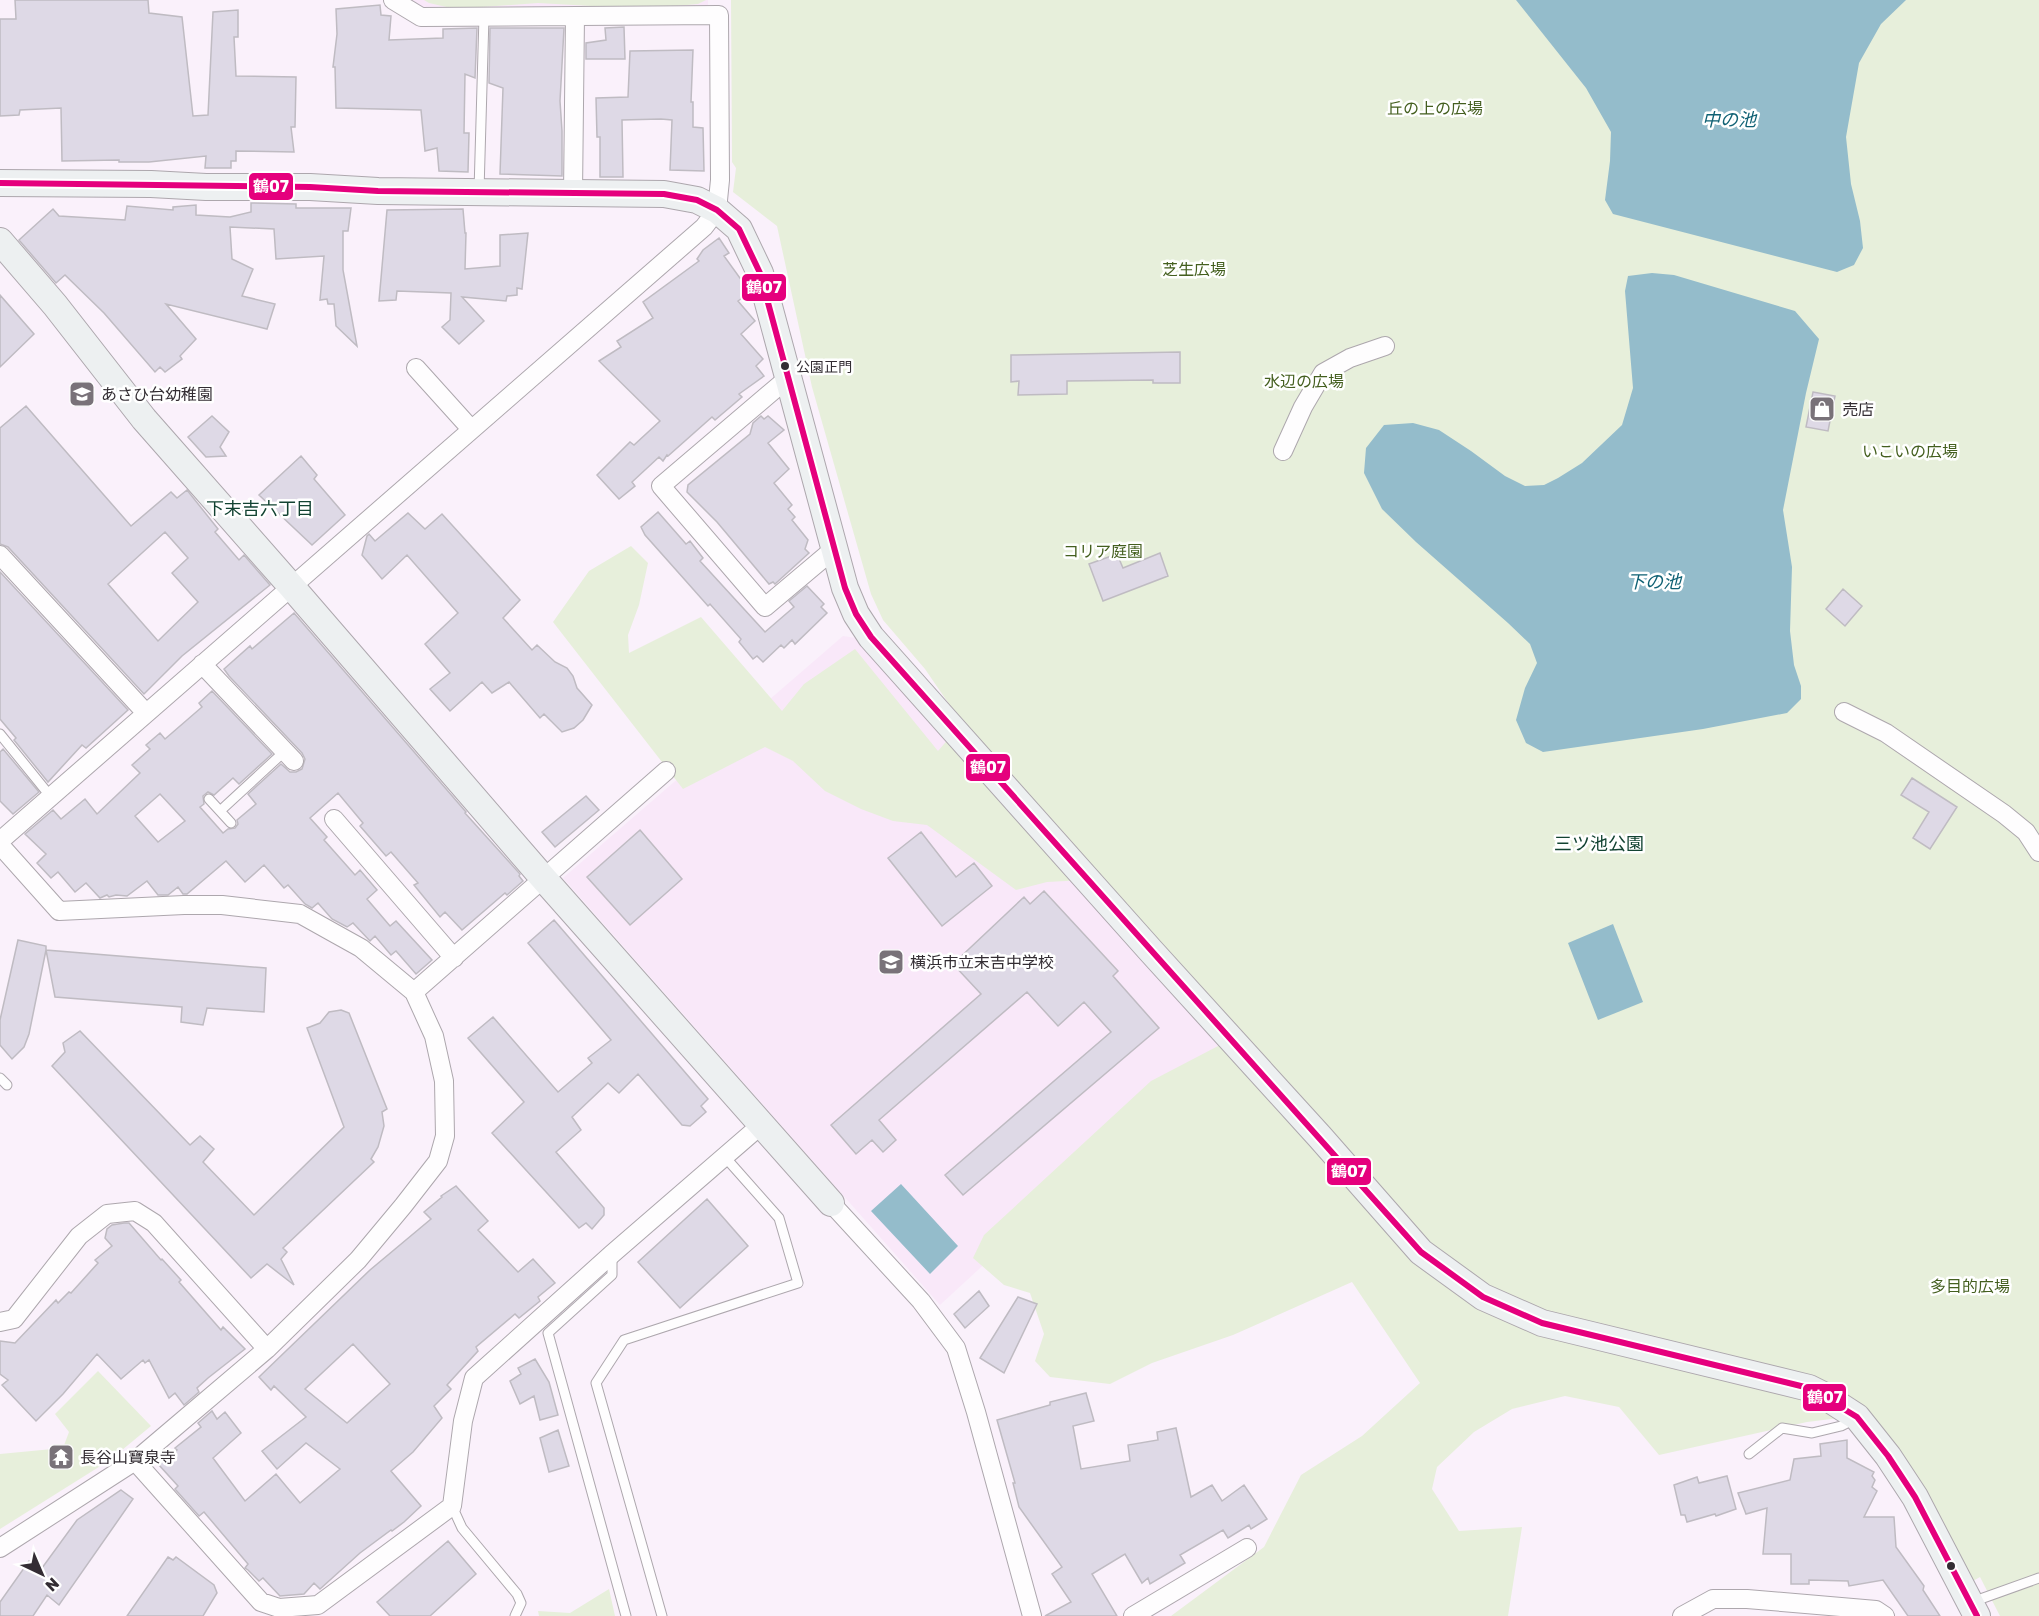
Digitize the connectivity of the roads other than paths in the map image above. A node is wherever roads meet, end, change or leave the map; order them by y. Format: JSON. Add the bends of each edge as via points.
{"nodes":[{"id":1,"x":393,"y":0,"type":"edge"},
{"id":2,"x":484,"y":16,"type":"junction"},
{"id":3,"x":575,"y":16,"type":"junction"},
{"id":4,"x":0,"y":183,"type":"edge"},
{"id":5,"x":479,"y":192,"type":"junction"},
{"id":6,"x":573,"y":193,"type":"junction"},
{"id":7,"x":717,"y":210,"type":"junction"},
{"id":8,"x":0,"y":241,"type":"edge"},
{"id":9,"x":1385,"y":346,"type":"dead end"},
{"id":10,"x":416,"y":368,"type":"dead end"},
{"id":11,"x":788,"y":378,"type":"junction"},
{"id":12,"x":471,"y":429,"type":"junction"},
{"id":13,"x":1283,"y":451,"type":"dead end"},
{"id":14,"x":834,"y":549,"type":"junction"},
{"id":15,"x":0,"y":555,"type":"edge"},
{"id":16,"x":291,"y":586,"type":"junction"},
{"id":17,"x":202,"y":664,"type":"junction"},
{"id":18,"x":1844,"y":712,"type":"dead end"},
{"id":19,"x":146,"y":713,"type":"junction"},
{"id":20,"x":0,"y":734,"type":"edge"},
{"id":21,"x":290,"y":756,"type":"joint"},
{"id":22,"x":666,"y":771,"type":"dead end"},
{"id":23,"x":51,"y":797,"type":"junction"},
{"id":24,"x":209,"y":799,"type":"dead end"},
{"id":25,"x":220,"y":811,"type":"junction"},
{"id":26,"x":334,"y":819,"type":"dead end"},
{"id":27,"x":231,"y":823,"type":"dead end"},
{"id":28,"x":0,"y":843,"type":"edge"},
{"id":29,"x":2039,"y":852,"type":"edge"},
{"id":30,"x":544,"y":879,"type":"junction"},
{"id":31,"x":454,"y":958,"type":"junction"},
{"id":32,"x":414,"y":992,"type":"junction"},
{"id":33,"x":761,"y":1125,"type":"junction"},
{"id":34,"x":724,"y":1156,"type":"junction"},
{"id":35,"x":831,"y":1203,"type":"joint"},
{"id":36,"x":612,"y":1254,"type":"junction"},
{"id":37,"x":0,"y":1322,"type":"edge"},
{"id":38,"x":267,"y":1349,"type":"junction"},
{"id":39,"x":1857,"y":1418,"type":"junction"},
{"id":40,"x":1749,"y":1454,"type":"dead end"},
{"id":41,"x":135,"y":1461,"type":"junction"},
{"id":42,"x":452,"y":1506,"type":"junction"},
{"id":43,"x":0,"y":1548,"type":"edge"},
{"id":44,"x":1246,"y":1548,"type":"dead end"},
{"id":45,"x":2039,"y":1578,"type":"edge"},
{"id":46,"x":1749,"y":1607,"type":"edge"},
{"id":47,"x":1973,"y":1609,"type":"edge"},
{"id":48,"x":515,"y":1616,"type":"edge"},
{"id":49,"x":626,"y":1616,"type":"edge"},
{"id":50,"x":662,"y":1616,"type":"edge"},
{"id":51,"x":1032,"y":1616,"type":"edge"},
{"id":52,"x":1133,"y":1616,"type":"edge"},
{"id":53,"x":1682,"y":1616,"type":"edge"},
{"id":54,"x":1885,"y":1616,"type":"edge"}],
"edges":[{"from":1,"to":2,"type":"street","via":[[421,17]]},
{"from":2,"to":3,"type":"street"},
{"from":2,"to":5,"type":"lane"},
{"from":3,"to":6,"type":"street"},
{"from":3,"to":7,"type":"street","via":[[719,15]]},
{"from":4,"to":5,"type":"street"},
{"from":5,"to":6,"type":"street"},
{"from":6,"to":7,"type":"street","via":[[664,194],[697,200]]},
{"from":7,"to":11,"type":"street","via":[[739,229],[760,273]]},
{"from":7,"to":12,"type":"street","via":[[704,227]]},
{"from":8,"to":16,"type":"street","via":[[144,419]]},
{"from":9,"to":13,"type":"street","via":[[1323,373]]},
{"from":10,"to":12,"type":"street"},
{"from":11,"to":14,"type":"street"},
{"from":11,"to":14,"type":"street","via":[[662,486],[765,607]]},
{"from":12,"to":16,"type":"street"},
{"from":14,"to":39,"type":"street","via":[[845,588],[871,637],[1421,1252],[1483,1297],[1542,1323],[1809,1388]]},
{"from":15,"to":19,"type":"street"},
{"from":16,"to":17,"type":"street"},
{"from":16,"to":30,"type":"street"},
{"from":17,"to":19,"type":"street"},
{"from":17,"to":21,"type":"street"},
{"from":18,"to":29,"type":"street","via":[[1886,734],[2004,814],[2026,832]]},
{"from":19,"to":23,"type":"street"},
{"from":20,"to":23,"type":"lane"},
{"from":21,"to":25,"type":"lane"},
{"from":22,"to":30,"type":"street"},
{"from":23,"to":28,"type":"street"},
{"from":24,"to":25,"type":"lane"},
{"from":25,"to":27,"type":"lane"},
{"from":26,"to":31,"type":"street"},
{"from":28,"to":32,"type":"street","via":[[59,911],[222,905],[300,914],[361,948]]},
{"from":30,"to":31,"type":"street"},
{"from":30,"to":33,"type":"street"},
{"from":31,"to":32,"type":"street"},
{"from":32,"to":38,"type":"street","via":[[434,1036],[444,1081],[445,1136],[438,1161],[357,1260]]},
{"from":33,"to":34,"type":"street"},
{"from":33,"to":35,"type":"street"},
{"from":34,"to":36,"type":"street"},
{"from":34,"to":50,"type":"lane","via":[[779,1218],[798,1283],[624,1340],[596,1383]]},
{"from":35,"to":51,"type":"street","via":[[921,1301],[956,1348]]},
{"from":36,"to":42,"type":"street","via":[[474,1377],[463,1421]]},
{"from":36,"to":49,"type":"lane","via":[[612,1275],[548,1333]]},
{"from":37,"to":38,"type":"street","via":[[14,1319],[80,1236],[107,1214],[135,1212],[154,1222]]},
{"from":38,"to":41,"type":"street"},
{"from":39,"to":40,"type":"lane","via":[[1812,1433],[1782,1428]]},
{"from":39,"to":47,"type":"street","via":[[1915,1497]]},
{"from":41,"to":42,"type":"street","via":[[261,1602],[279,1608],[318,1605]]},
{"from":41,"to":43,"type":"street"},
{"from":42,"to":48,"type":"lane","via":[[462,1528],[517,1594],[521,1604]]},
{"from":44,"to":52,"type":"street"},
{"from":45,"to":47,"type":"lane"},
{"from":46,"to":53,"type":"street","via":[[1713,1599]]},
{"from":46,"to":54,"type":"street","via":[[1876,1610]]}]}
